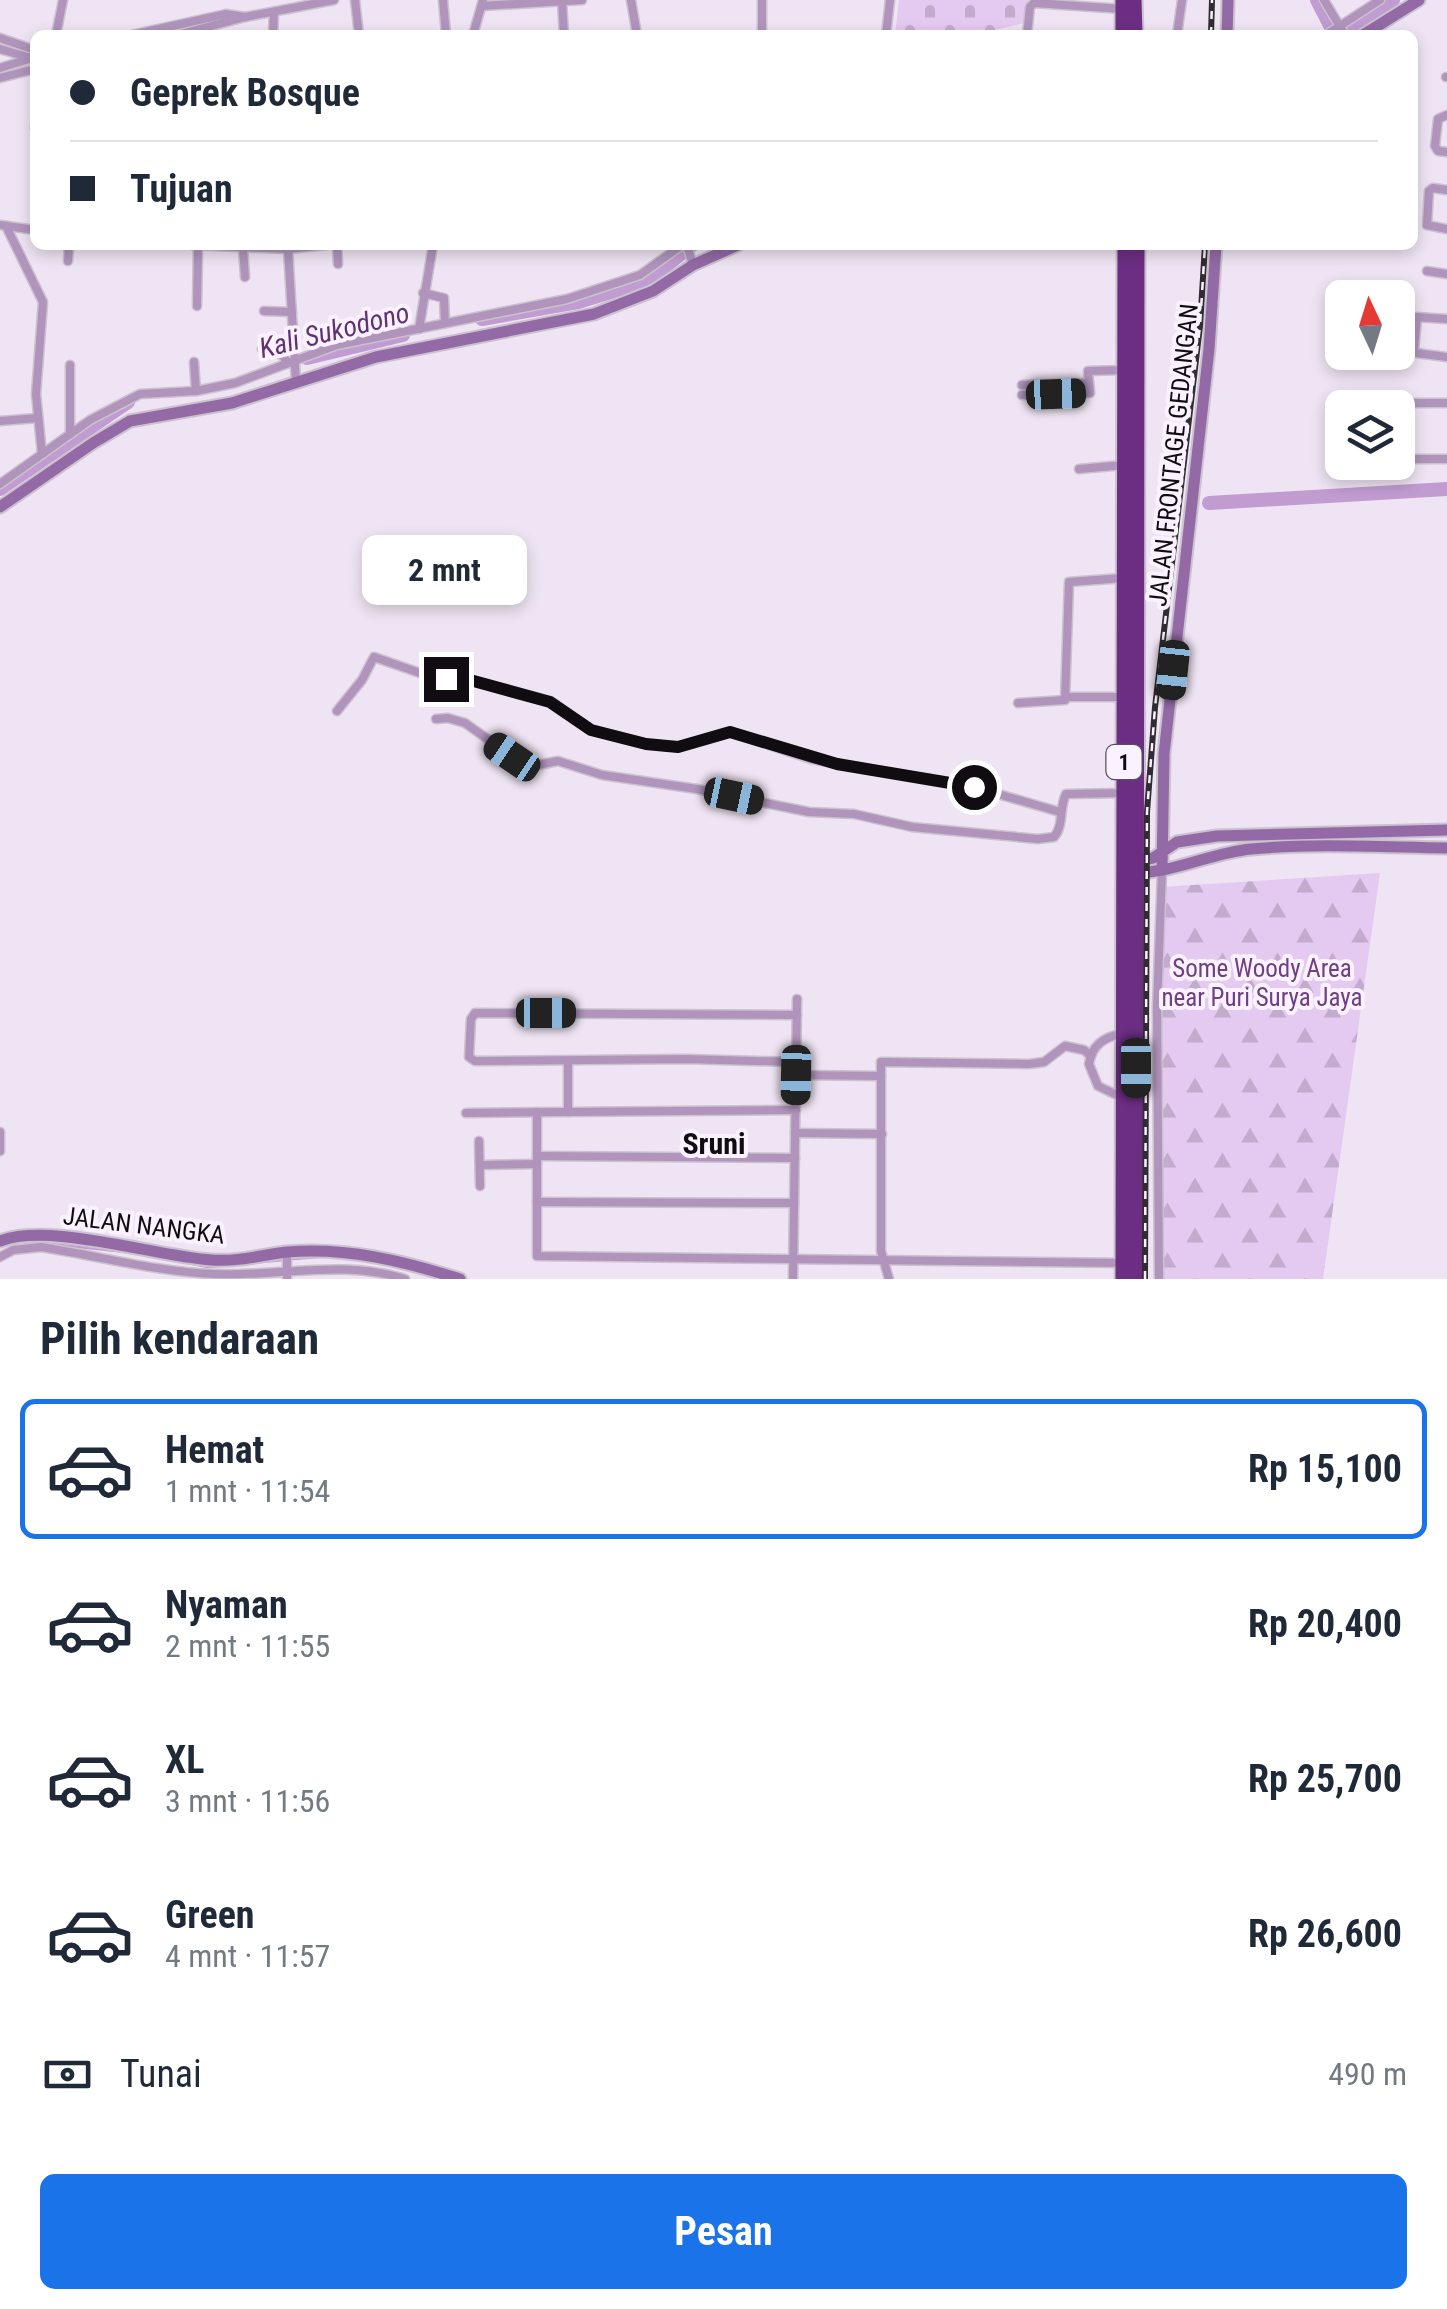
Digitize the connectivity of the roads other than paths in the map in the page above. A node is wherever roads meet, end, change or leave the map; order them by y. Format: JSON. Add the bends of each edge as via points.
{"nodes":[{"id":1,"x":238,"y":0,"type":"edge"},
{"id":2,"x":334,"y":0,"type":"edge"},
{"id":3,"x":355,"y":0,"type":"edge"},
{"id":4,"x":443,"y":0,"type":"edge"},
{"id":5,"x":582,"y":0,"type":"edge"},
{"id":6,"x":631,"y":0,"type":"edge"},
{"id":7,"x":762,"y":0,"type":"edge"},
{"id":8,"x":890,"y":0,"type":"edge"},
{"id":9,"x":1182,"y":0,"type":"edge"},
{"id":10,"x":1228,"y":0,"type":"edge"},
{"id":11,"x":1324,"y":0,"type":"edge"},
{"id":12,"x":1380,"y":0,"type":"edge"},
{"id":13,"x":1419,"y":0,"type":"edge"},
{"id":14,"x":61,"y":1,"type":"edge"},
{"id":15,"x":562,"y":1,"type":"edge"},
{"id":16,"x":482,"y":3,"type":"edge"},
{"id":17,"x":1127,"y":3,"type":"edge"},
{"id":18,"x":274,"y":12,"type":"junction"},
{"id":19,"x":240,"y":17,"type":"junction"},
{"id":20,"x":57,"y":30,"type":"edge"},
{"id":21,"x":161,"y":30,"type":"edge"},
{"id":22,"x":194,"y":30,"type":"edge"},
{"id":23,"x":273,"y":30,"type":"edge"},
{"id":24,"x":358,"y":30,"type":"edge"},
{"id":25,"x":446,"y":30,"type":"edge"},
{"id":26,"x":474,"y":30,"type":"edge"},
{"id":27,"x":564,"y":30,"type":"edge"},
{"id":28,"x":637,"y":30,"type":"edge"},
{"id":29,"x":762,"y":30,"type":"edge"},
{"id":30,"x":887,"y":30,"type":"edge"},
{"id":31,"x":1027,"y":30,"type":"edge"},
{"id":32,"x":1124,"y":30,"type":"edge"},
{"id":33,"x":1134,"y":30,"type":"edge"},
{"id":34,"x":1178,"y":30,"type":"edge"},
{"id":35,"x":1228,"y":30,"type":"edge"},
{"id":36,"x":1342,"y":30,"type":"edge"},
{"id":37,"x":1371,"y":30,"type":"edge"},
{"id":38,"x":0,"y":38,"type":"edge"},
{"id":39,"x":0,"y":48,"type":"edge"},
{"id":40,"x":30,"y":53,"type":"edge"},
{"id":41,"x":30,"y":54,"type":"edge"},
{"id":42,"x":30,"y":57,"type":"edge"},
{"id":43,"x":0,"y":68,"type":"edge"},
{"id":44,"x":30,"y":70,"type":"edge"},
{"id":45,"x":0,"y":78,"type":"edge"},
{"id":46,"x":1445,"y":115,"type":"edge"},
{"id":47,"x":1447,"y":152,"type":"edge"},
{"id":48,"x":1447,"y":190,"type":"edge"},
{"id":49,"x":3,"y":225,"type":"edge"},
{"id":50,"x":30,"y":229,"type":"edge"},
{"id":51,"x":1447,"y":229,"type":"edge"},
{"id":52,"x":69,"y":250,"type":"edge"},
{"id":53,"x":194,"y":250,"type":"edge"},
{"id":54,"x":248,"y":250,"type":"edge"},
{"id":55,"x":288,"y":250,"type":"edge"},
{"id":56,"x":337,"y":250,"type":"edge"},
{"id":57,"x":431,"y":250,"type":"edge"},
{"id":58,"x":678,"y":250,"type":"edge"},
{"id":59,"x":687,"y":250,"type":"edge"},
{"id":60,"x":724,"y":250,"type":"edge"},
{"id":61,"x":1125,"y":250,"type":"edge"},
{"id":62,"x":1136,"y":250,"type":"edge"},
{"id":63,"x":1216,"y":250,"type":"edge"},
{"id":64,"x":68,"y":260,"type":"dead end"},
{"id":65,"x":692,"y":262,"type":"junction"},
{"id":66,"x":338,"y":264,"type":"dead end"},
{"id":67,"x":1427,"y":271,"type":"dead end"},
{"id":68,"x":1447,"y":274,"type":"edge"},
{"id":69,"x":245,"y":277,"type":"dead end"},
{"id":70,"x":613,"y":286,"type":"junction"},
{"id":71,"x":423,"y":293,"type":"junction"},
{"id":72,"x":619,"y":303,"type":"junction"},
{"id":73,"x":196,"y":306,"type":"dead end"},
{"id":74,"x":264,"y":311,"type":"dead end"},
{"id":75,"x":292,"y":312,"type":"junction"},
{"id":76,"x":1447,"y":319,"type":"edge"},
{"id":77,"x":445,"y":323,"type":"junction"},
{"id":78,"x":419,"y":328,"type":"junction"},
{"id":79,"x":262,"y":348,"type":"dead end"},
{"id":80,"x":1447,"y":357,"type":"edge"},
{"id":81,"x":292,"y":361,"type":"junction"},
{"id":82,"x":194,"y":362,"type":"dead end"},
{"id":83,"x":70,"y":366,"type":"dead end"},
{"id":84,"x":1124,"y":370,"type":"junction"},
{"id":85,"x":296,"y":379,"type":"junction"},
{"id":86,"x":1022,"y":390,"type":"dead end"},
{"id":87,"x":196,"y":391,"type":"junction"},
{"id":88,"x":1447,"y":402,"type":"edge"},
{"id":89,"x":38,"y":418,"type":"junction"},
{"id":90,"x":0,"y":421,"type":"edge"},
{"id":91,"x":70,"y":434,"type":"junction"},
{"id":92,"x":42,"y":454,"type":"junction"},
{"id":93,"x":1447,"y":459,"type":"edge"},
{"id":94,"x":1124,"y":465,"type":"junction"},
{"id":95,"x":1079,"y":469,"type":"dead end"},
{"id":96,"x":0,"y":484,"type":"edge"},
{"id":97,"x":0,"y":507,"type":"edge"},
{"id":98,"x":1124,"y":578,"type":"junction"},
{"id":99,"x":1066,"y":696,"type":"junction"},
{"id":100,"x":1124,"y":697,"type":"junction"},
{"id":101,"x":1018,"y":703,"type":"dead end"},
{"id":102,"x":336,"y":711,"type":"dead end"},
{"id":103,"x":436,"y":719,"type":"dead end"},
{"id":104,"x":1124,"y":793,"type":"junction"},
{"id":105,"x":1060,"y":812,"type":"junction"},
{"id":106,"x":1447,"y":830,"type":"edge"},
{"id":107,"x":1447,"y":848,"type":"edge"},
{"id":108,"x":1164,"y":850,"type":"junction"},
{"id":109,"x":1130,"y":867,"type":"junction"},
{"id":110,"x":1162,"y":870,"type":"junction"},
{"id":111,"x":797,"y":1000,"type":"dead end"},
{"id":112,"x":797,"y":1015,"type":"junction"},
{"id":113,"x":1123,"y":1034,"type":"junction"},
{"id":114,"x":1091,"y":1056,"type":"junction"},
{"id":115,"x":568,"y":1061,"type":"junction"},
{"id":116,"x":796,"y":1062,"type":"junction"},
{"id":117,"x":796,"y":1075,"type":"junction"},
{"id":118,"x":881,"y":1076,"type":"junction"},
{"id":119,"x":1123,"y":1098,"type":"junction"},
{"id":120,"x":796,"y":1110,"type":"junction"},
{"id":121,"x":537,"y":1112,"type":"junction"},
{"id":122,"x":568,"y":1112,"type":"junction"},
{"id":123,"x":466,"y":1113,"type":"dead end"},
{"id":124,"x":0,"y":1132,"type":"edge"},
{"id":125,"x":796,"y":1133,"type":"junction"},
{"id":126,"x":882,"y":1134,"type":"junction"},
{"id":127,"x":480,"y":1141,"type":"dead end"},
{"id":128,"x":0,"y":1151,"type":"edge"},
{"id":129,"x":795,"y":1158,"type":"junction"},
{"id":130,"x":537,"y":1160,"type":"junction"},
{"id":131,"x":480,"y":1164,"type":"junction"},
{"id":132,"x":480,"y":1186,"type":"dead end"},
{"id":133,"x":537,"y":1202,"type":"junction"},
{"id":134,"x":794,"y":1203,"type":"junction"},
{"id":135,"x":0,"y":1241,"type":"edge"},
{"id":136,"x":0,"y":1257,"type":"edge"},
{"id":137,"x":794,"y":1258,"type":"junction"},
{"id":138,"x":887,"y":1262,"type":"junction"},
{"id":139,"x":288,"y":1265,"type":"edge"},
{"id":140,"x":1129,"y":1271,"type":"edge"},
{"id":141,"x":443,"y":1277,"type":"edge"},
{"id":142,"x":406,"y":1279,"type":"edge"},
{"id":143,"x":460,"y":1279,"type":"edge"},
{"id":144,"x":794,"y":1279,"type":"edge"},
{"id":145,"x":890,"y":1279,"type":"edge"},
{"id":146,"x":1159,"y":1279,"type":"edge"}],
"edges":[{"from":1,"to":19,"type":"street"},
{"from":2,"to":18,"type":"street"},
{"from":3,"to":24,"type":"street"},
{"from":4,"to":25,"type":"street"},
{"from":5,"to":15,"type":"street"},
{"from":6,"to":28,"type":"street"},
{"from":7,"to":29,"type":"street"},
{"from":8,"to":30,"type":"street"},
{"from":9,"to":34,"type":"street"},
{"from":10,"to":35,"type":"street"},
{"from":11,"to":36,"type":"street"},
{"from":12,"to":36,"type":"street"},
{"from":13,"to":37,"type":"street"},
{"from":14,"to":20,"type":"street"},
{"from":15,"to":16,"type":"street"},
{"from":15,"to":27,"type":"street"},
{"from":16,"to":26,"type":"street"},
{"from":17,"to":31,"type":"street","via":[[1034,3]]},
{"from":17,"to":32,"type":"highway"},
{"from":17,"to":33,"type":"highway"},
{"from":18,"to":19,"type":"street"},
{"from":18,"to":23,"type":"street"},
{"from":19,"to":21,"type":"street"},
{"from":19,"to":22,"type":"street"},
{"from":38,"to":40,"type":"street"},
{"from":39,"to":41,"type":"street"},
{"from":42,"to":43,"type":"street"},
{"from":44,"to":45,"type":"street"},
{"from":46,"to":47,"type":"street","via":[[1438,118],[1435,146]]},
{"from":48,"to":51,"type":"street","via":[[1429,191],[1426,224]]},
{"from":49,"to":50,"type":"street"},
{"from":49,"to":89,"type":"street","via":[[43,302]]},
{"from":52,"to":64,"type":"street"},
{"from":53,"to":73,"type":"street"},
{"from":54,"to":69,"type":"street"},
{"from":55,"to":75,"type":"street"},
{"from":56,"to":66,"type":"street"},
{"from":57,"to":71,"type":"street"},
{"from":58,"to":70,"type":"street"},
{"from":59,"to":65,"type":"street"},
{"from":60,"to":65,"type":"street"},
{"from":61,"to":84,"type":"highway","number":"1"},
{"from":62,"to":109,"type":"highway","number":"1"},
{"from":63,"to":108,"type":"street","name":"JALAN FRONTAGE GEDANGAN","via":[[1164,754]]},
{"from":65,"to":72,"type":"street","via":[[653,291]]},
{"from":67,"to":68,"type":"street"},
{"from":70,"to":72,"type":"street"},
{"from":70,"to":77,"type":"street"},
{"from":71,"to":77,"type":"street","via":[[444,298]]},
{"from":71,"to":78,"type":"street"},
{"from":72,"to":85,"type":"street","via":[[570,321]]},
{"from":74,"to":75,"type":"street"},
{"from":75,"to":81,"type":"street"},
{"from":76,"to":80,"type":"street","via":[[1417,317],[1414,350]]},
{"from":77,"to":78,"type":"street"},
{"from":78,"to":81,"type":"street"},
{"from":79,"to":81,"type":"street"},
{"from":81,"to":85,"type":"street"},
{"from":81,"to":87,"type":"street"},
{"from":82,"to":87,"type":"street"},
{"from":83,"to":91,"type":"street"},
{"from":84,"to":86,"type":"street","via":[[1088,371],[1090,393]]},
{"from":84,"to":94,"type":"highway","number":"1"},
{"from":85,"to":97,"type":"street","via":[[232,403],[130,422]]},
{"from":87,"to":91,"type":"street","via":[[140,394]]},
{"from":88,"to":93,"type":"street","via":[[1407,403],[1399,453]]},
{"from":89,"to":90,"type":"street"},
{"from":89,"to":92,"type":"street"},
{"from":91,"to":92,"type":"street"},
{"from":92,"to":96,"type":"street"},
{"from":94,"to":95,"type":"street"},
{"from":94,"to":98,"type":"highway","number":"1"},
{"from":98,"to":99,"type":"street","via":[[1069,582]]},
{"from":98,"to":100,"type":"highway","number":"1"},
{"from":99,"to":100,"type":"street"},
{"from":99,"to":101,"type":"street","via":[[1062,702]]},
{"from":100,"to":104,"type":"highway","number":"1"},
{"from":102,"to":105,"type":"street","via":[[374,658],[550,702],[591,730],[646,744],[678,747],[730,732],[811,758],[974,787]]},
{"from":103,"to":105,"type":"street","via":[[465,722],[533,766],[558,761],[808,812],[1038,839],[1060,831]]},
{"from":104,"to":105,"type":"street","via":[[1070,793]]},
{"from":104,"to":109,"type":"highway","number":"1"},
{"from":106,"to":108,"type":"street","via":[[1217,836]]},
{"from":107,"to":110,"type":"street","via":[[1254,849]]},
{"from":108,"to":109,"type":"street"},
{"from":108,"to":110,"type":"street","name":"JALAN FRONTAGE GEDANGAN"},
{"from":109,"to":110,"type":"street"},
{"from":109,"to":113,"type":"highway","number":"1"},
{"from":109,"to":140,"type":"highway","number":"1"},
{"from":110,"to":146,"type":"street"},
{"from":111,"to":112,"type":"street"},
{"from":112,"to":115,"type":"street","via":[[472,1015],[470,1059]]},
{"from":112,"to":116,"type":"street"},
{"from":113,"to":114,"type":"street","via":[[1108,1036]]},
{"from":113,"to":119,"type":"highway","number":"1"},
{"from":114,"to":118,"type":"street","via":[[1064,1046],[1044,1062],[1028,1064],[882,1062]]},
{"from":114,"to":119,"type":"street","via":[[1098,1086]]},
{"from":115,"to":116,"type":"street"},
{"from":115,"to":122,"type":"street"},
{"from":116,"to":117,"type":"street"},
{"from":117,"to":118,"type":"street"},
{"from":117,"to":120,"type":"street"},
{"from":118,"to":126,"type":"street"},
{"from":119,"to":140,"type":"highway","number":"1"},
{"from":120,"to":122,"type":"street"},
{"from":120,"to":125,"type":"street"},
{"from":121,"to":122,"type":"street"},
{"from":121,"to":123,"type":"street"},
{"from":121,"to":130,"type":"street"},
{"from":124,"to":128,"type":"street"},
{"from":125,"to":126,"type":"street"},
{"from":125,"to":129,"type":"street"},
{"from":126,"to":138,"type":"street","via":[[881,1250]]},
{"from":127,"to":131,"type":"street"},
{"from":129,"to":130,"type":"street"},
{"from":129,"to":134,"type":"street"},
{"from":130,"to":131,"type":"street"},
{"from":130,"to":133,"type":"street"},
{"from":131,"to":132,"type":"street"},
{"from":133,"to":134,"type":"street"},
{"from":133,"to":137,"type":"street","via":[[537,1256]]},
{"from":134,"to":137,"type":"street"},
{"from":135,"to":139,"type":"street","name":"JALAN NANGKA","via":[[34,1234]]},
{"from":136,"to":139,"type":"street","via":[[42,1247],[214,1274]]},
{"from":137,"to":138,"type":"street"},
{"from":137,"to":144,"type":"street"},
{"from":138,"to":140,"type":"street"},
{"from":138,"to":145,"type":"street"},
{"from":139,"to":141,"type":"street","name":"JALAN NANGKA","via":[[375,1256]]},
{"from":139,"to":142,"type":"street","via":[[378,1270]]},
{"from":141,"to":143,"type":"street","name":"JALAN NANGKA"}]}
